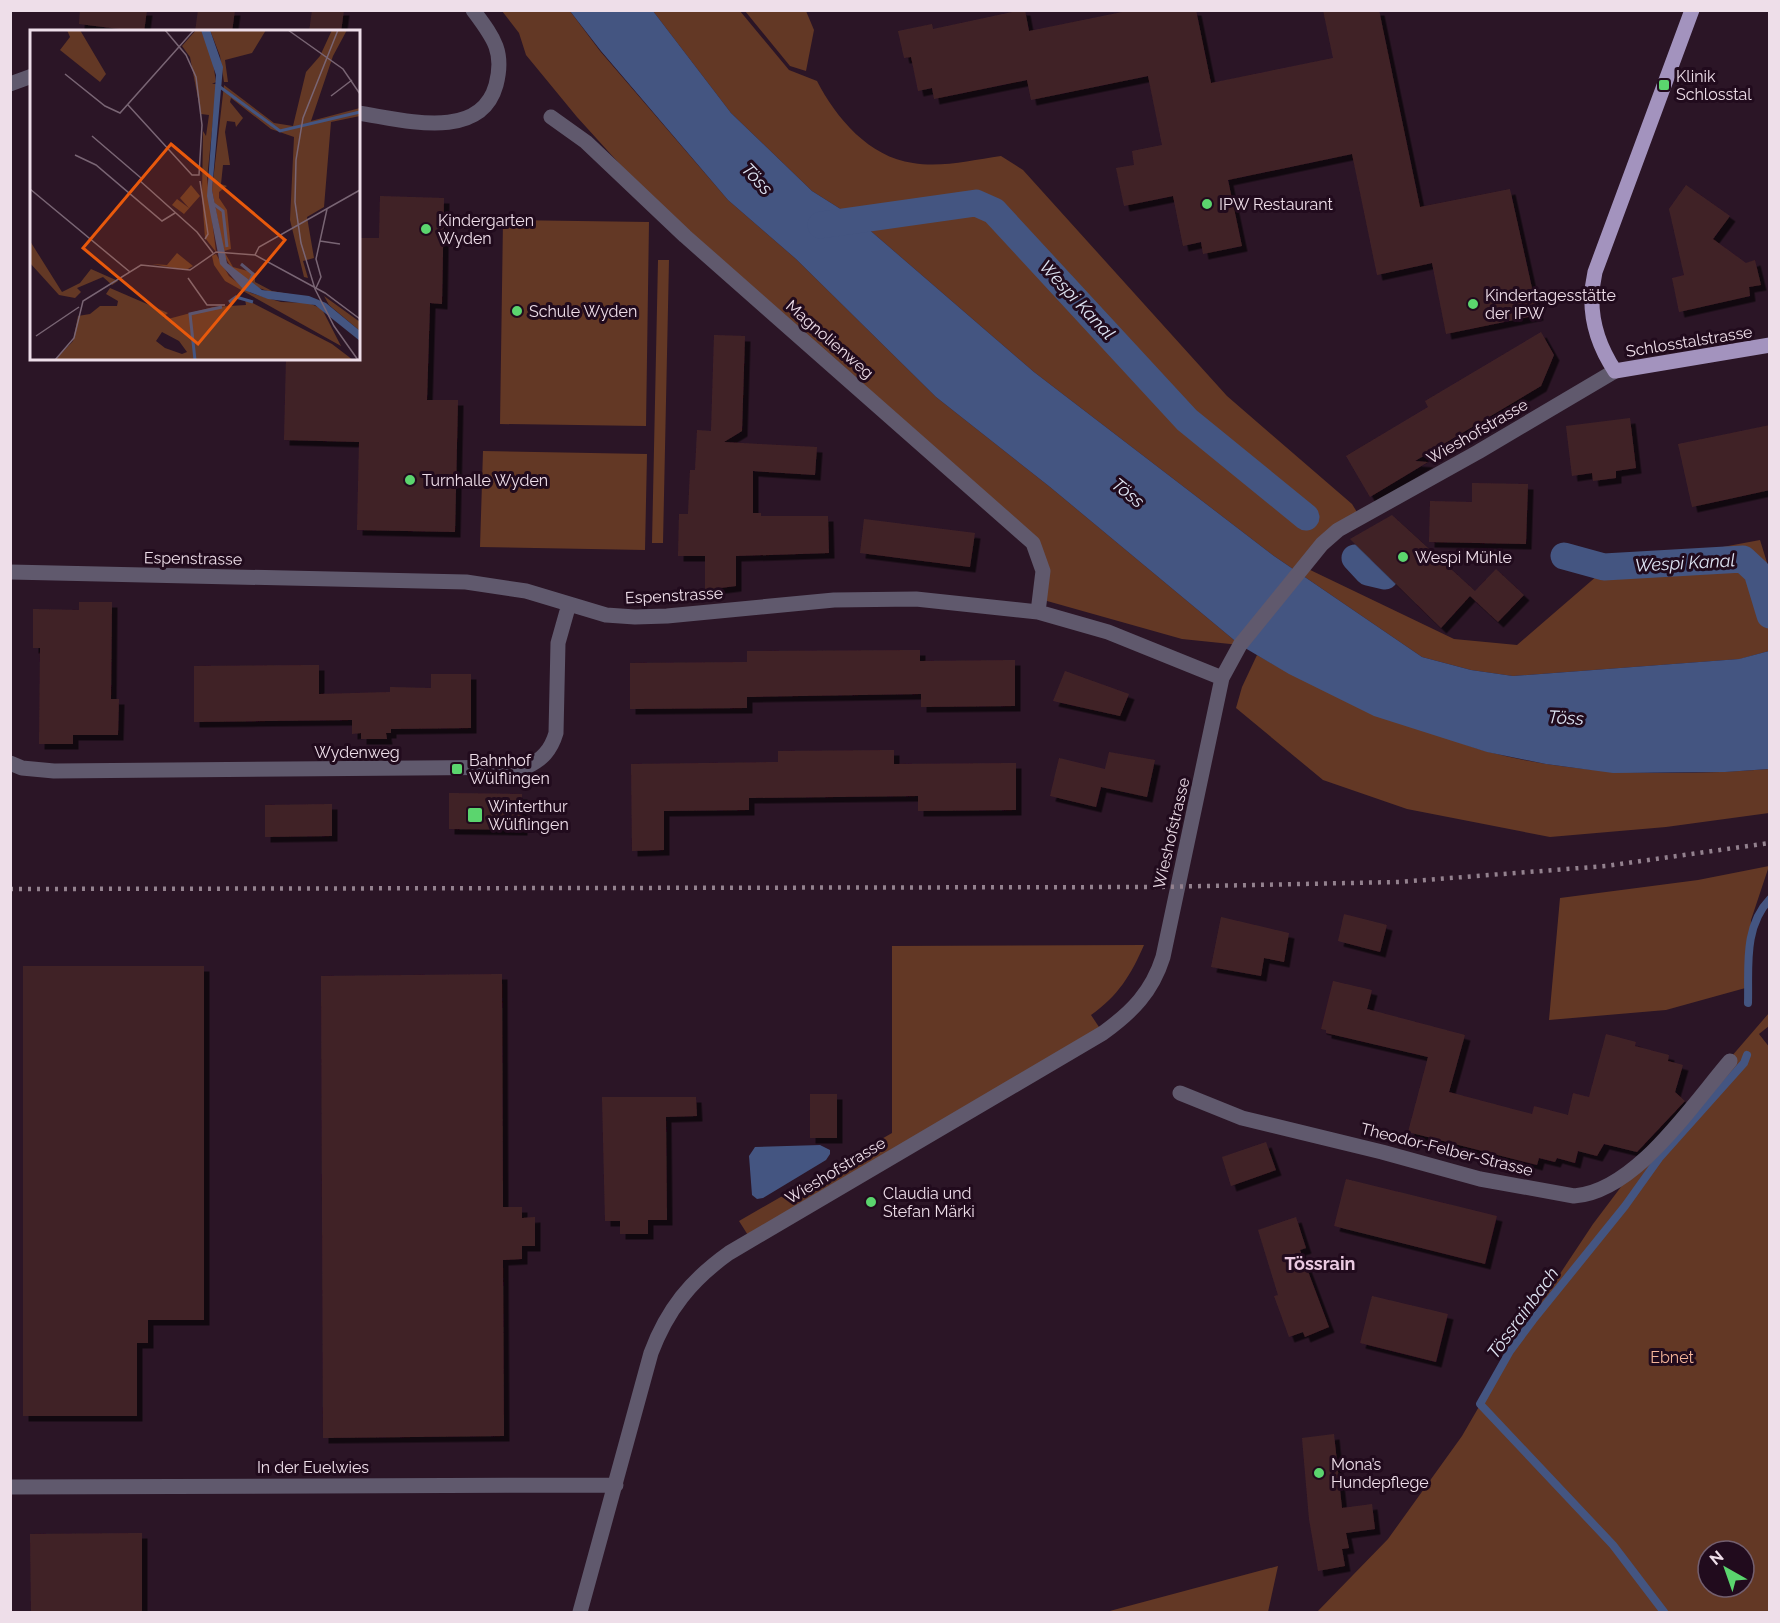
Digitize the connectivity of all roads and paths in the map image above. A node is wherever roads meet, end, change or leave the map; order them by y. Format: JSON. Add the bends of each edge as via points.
{"nodes":[{"id":1,"x":473,"y":10,"type":"edge"},
{"id":2,"x":1692,"y":10,"type":"edge"},
{"id":3,"x":30,"y":77,"type":"edge"},
{"id":4,"x":10,"y":84,"type":"edge"},
{"id":5,"x":360,"y":114,"type":"edge"},
{"id":6,"x":551,"y":117,"type":"dead end"},
{"id":7,"x":1770,"y":345,"type":"edge"},
{"id":8,"x":1615,"y":371,"type":"junction"},
{"id":9,"x":10,"y":572,"type":"edge"},
{"id":10,"x":569,"y":604,"type":"junction"},
{"id":11,"x":1038,"y":612,"type":"junction"},
{"id":12,"x":1222,"y":678,"type":"junction"},
{"id":13,"x":10,"y":763,"type":"edge"},
{"id":14,"x":1730,"y":1061,"type":"dead end"},
{"id":15,"x":1180,"y":1093,"type":"dead end"},
{"id":16,"x":615,"y":1485,"type":"junction"},
{"id":17,"x":10,"y":1487,"type":"edge"},
{"id":18,"x":580,"y":1612,"type":"edge"}],
"edges":[{"from":1,"to":5,"type":"street","via":[[498,46],[500,70],[494,92],[483,110],[464,121],[437,123]]},
{"from":2,"to":8,"type":"main road","via":[[1590,292],[1591,313],[1603,353]]},
{"from":3,"to":4,"type":"street"},
{"from":6,"to":11,"type":"street","name":"Magnolienweg","via":[[586,142],[685,236],[1033,543],[1043,570]]},
{"from":7,"to":8,"type":"main road","name":"Schlosstalstrasse"},
{"from":8,"to":12,"type":"street","name":"Wieshofstrasse","via":[[1338,530],[1240,645]]},
{"from":9,"to":10,"type":"street","name":"Espenstrasse","via":[[466,582],[517,589]]},
{"from":10,"to":11,"type":"street","name":"Espenstrasse","via":[[606,615],[634,617],[916,599]]},
{"from":10,"to":13,"type":"street","name":"Wydenweg","via":[[559,633],[556,733],[543,758],[526,767],[54,771]]},
{"from":11,"to":12,"type":"street","name":"Espenstrasse","via":[[1108,632]]},
{"from":12,"to":16,"type":"street","name":"Wieshofstrasse","via":[[1163,957],[1148,993],[1103,1033],[729,1253],[701,1274],[672,1307],[657,1338]]},
{"from":14,"to":15,"type":"street","name":"Theodor-Felber-Strasse","via":[[1632,1172],[1608,1187],[1574,1196],[1480,1179],[1242,1118]]},
{"from":16,"to":17,"type":"street","name":"In der Euelwies"},
{"from":16,"to":18,"type":"street","name":"Wieshofstrasse"}]}
